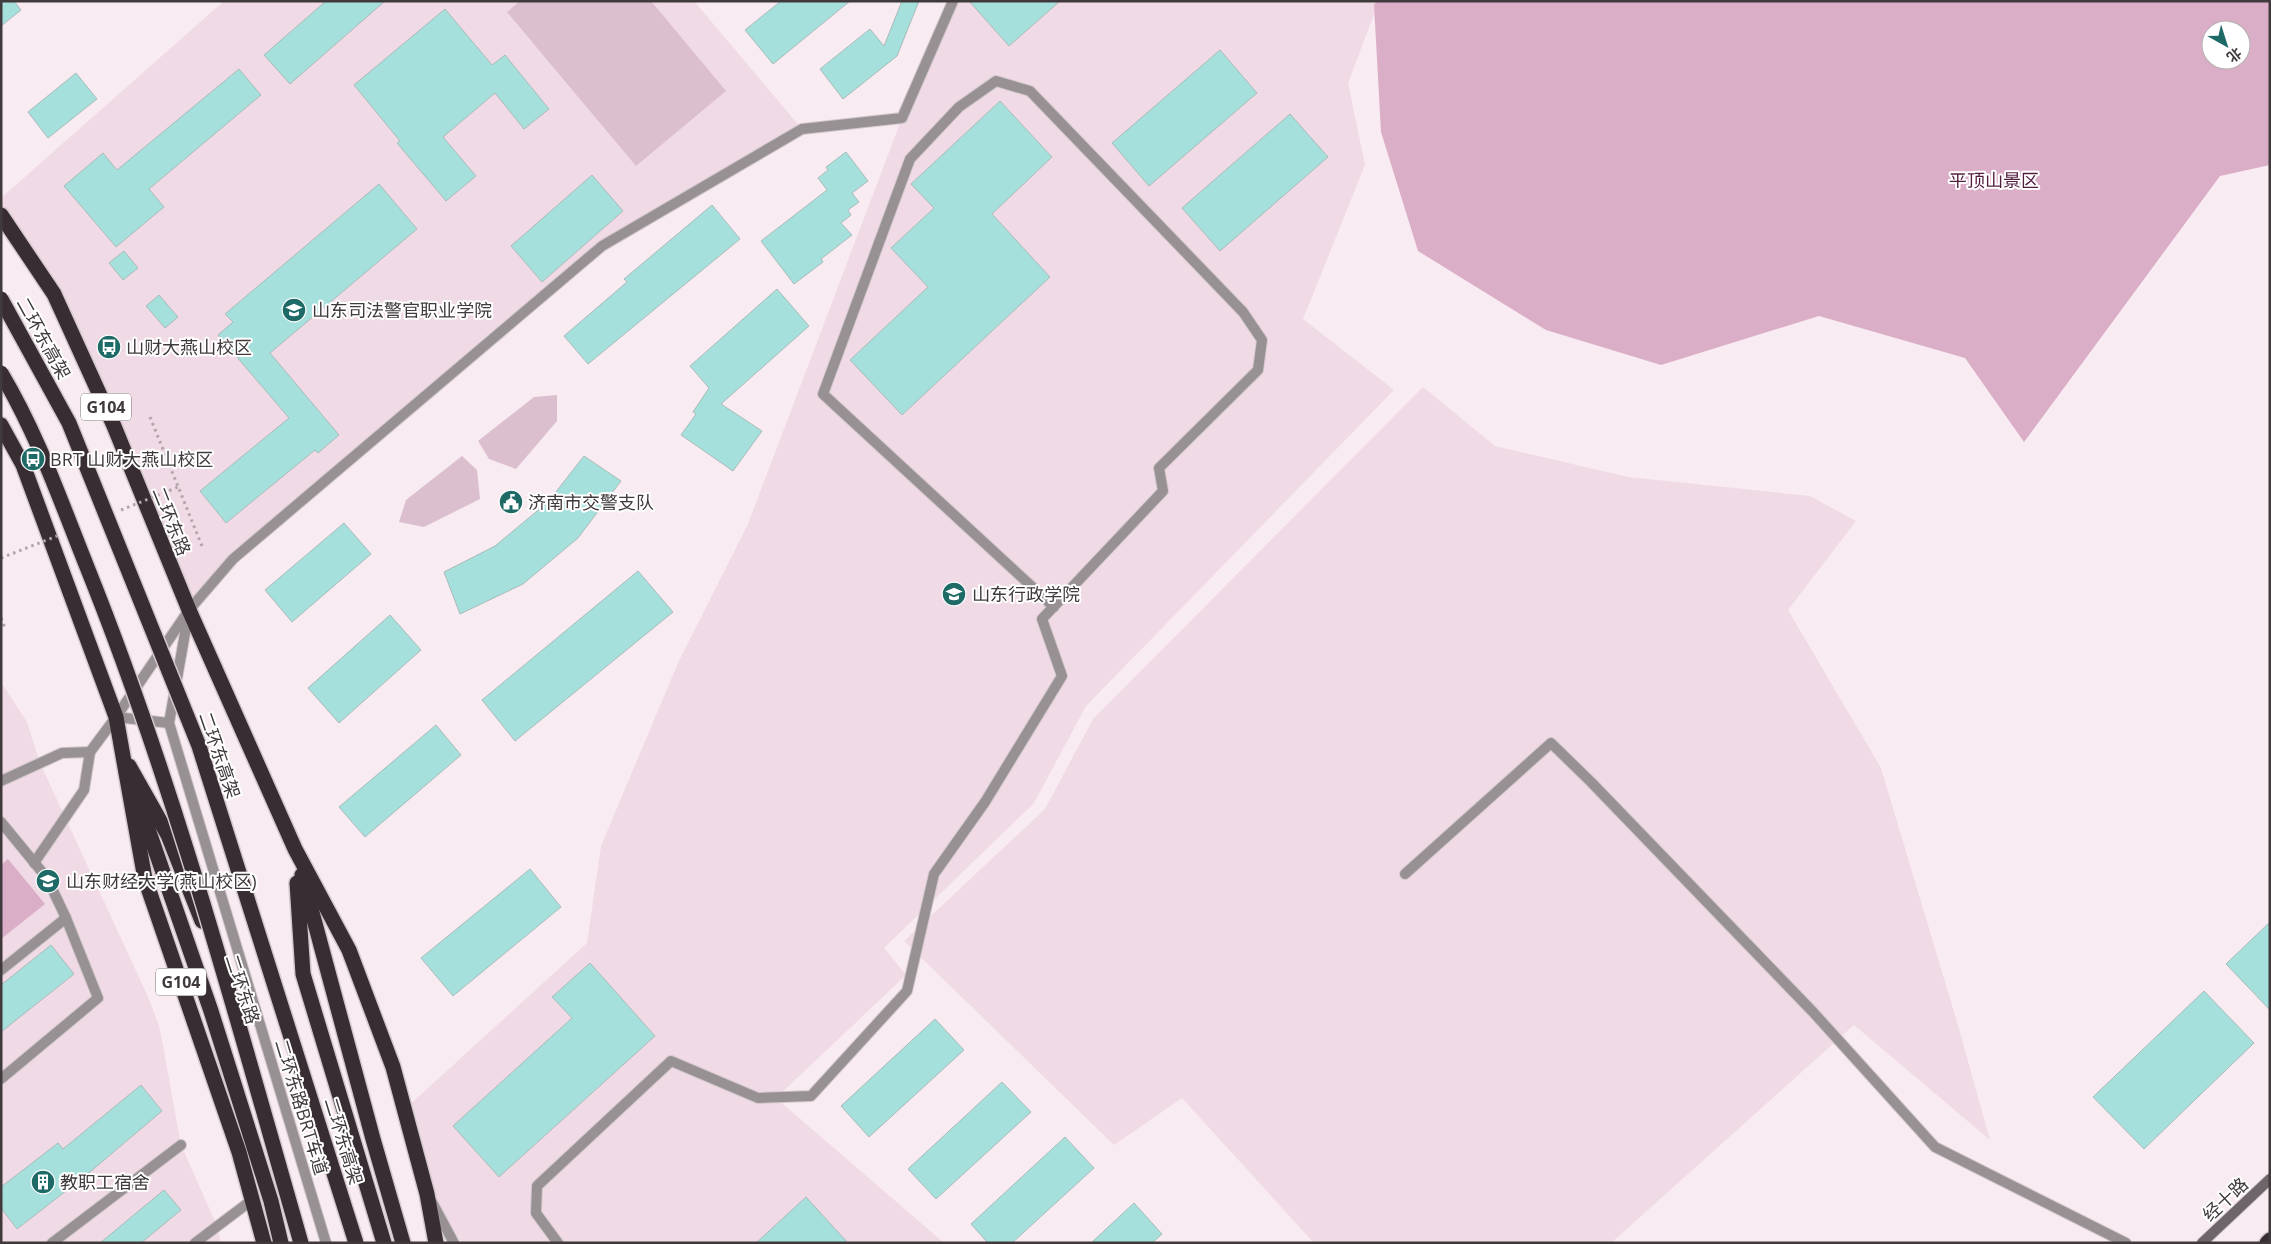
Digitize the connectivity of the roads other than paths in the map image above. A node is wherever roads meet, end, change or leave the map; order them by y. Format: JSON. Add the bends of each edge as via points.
{"nodes":[{"id":1,"x":954,"y":1,"type":"edge"},
{"id":2,"x":1,"y":215,"type":"edge"},
{"id":3,"x":1,"y":299,"type":"edge"},
{"id":4,"x":1,"y":372,"type":"edge"},
{"id":5,"x":1,"y":424,"type":"edge"},
{"id":6,"x":1054,"y":607,"type":"junction"},
{"id":7,"x":189,"y":610,"type":"junction"},
{"id":8,"x":116,"y":717,"type":"junction"},
{"id":9,"x":169,"y":723,"type":"junction"},
{"id":10,"x":90,"y":752,"type":"junction"},
{"id":11,"x":123,"y":756,"type":"junction"},
{"id":12,"x":1,"y":781,"type":"edge"},
{"id":13,"x":1,"y":822,"type":"edge"},
{"id":14,"x":295,"y":849,"type":"junction"},
{"id":15,"x":34,"y":863,"type":"junction"},
{"id":16,"x":1406,"y":874,"type":"dead end"},
{"id":17,"x":66,"y":918,"type":"junction"},
{"id":18,"x":1,"y":970,"type":"edge"},
{"id":19,"x":1,"y":1079,"type":"edge"},
{"id":20,"x":181,"y":1145,"type":"dead end"},
{"id":21,"x":2270,"y":1179,"type":"edge"},
{"id":22,"x":427,"y":1194,"type":"junction"},
{"id":23,"x":252,"y":1200,"type":"junction"},
{"id":24,"x":2270,"y":1240,"type":"edge"},
{"id":25,"x":52,"y":1243,"type":"edge"},
{"id":26,"x":195,"y":1243,"type":"edge"},
{"id":27,"x":264,"y":1243,"type":"edge"},
{"id":28,"x":281,"y":1243,"type":"edge"},
{"id":29,"x":302,"y":1243,"type":"edge"},
{"id":30,"x":326,"y":1243,"type":"edge"},
{"id":31,"x":356,"y":1243,"type":"edge"},
{"id":32,"x":384,"y":1243,"type":"edge"},
{"id":33,"x":403,"y":1243,"type":"edge"},
{"id":34,"x":436,"y":1243,"type":"edge"},
{"id":35,"x":454,"y":1243,"type":"edge"},
{"id":36,"x":558,"y":1243,"type":"edge"},
{"id":37,"x":2126,"y":1243,"type":"edge"},
{"id":38,"x":2202,"y":1243,"type":"edge"},
{"id":39,"x":2267,"y":1243,"type":"edge"}],
"edges":[{"from":1,"to":7,"type":"street","via":[[902,118],[802,129],[602,246],[233,559]]},
{"from":2,"to":7,"type":"highway","name":"二环东路","number":"G104","via":[[54,294],[114,426]]},
{"from":3,"to":31,"type":"highway","name":"二环东高架","bridge":true,"via":[[69,423],[199,746]]},
{"from":4,"to":29,"type":"highway","bridge":true,"via":[[46,464],[120,648],[168,792]]},
{"from":5,"to":8,"type":"highway","name":"二环东路","number":"G104","via":[[23,465]]},
{"from":6,"to":6,"type":"street","via":[[1163,491],[1159,468],[1258,370],[1262,340],[1243,312],[1030,92],[996,81],[959,107],[910,158],[823,394]]},
{"from":6,"to":36,"type":"street","via":[[1042,619],[1062,676],[985,802],[934,874],[907,991],[811,1096],[758,1098],[672,1061],[537,1186],[536,1213]]},
{"from":7,"to":8,"type":"street"},
{"from":7,"to":9,"type":"street","name":"二环东路BRT车道"},
{"from":7,"to":14,"type":"highway","name":"二环东路","number":"G104"},
{"from":8,"to":9,"type":"street"},
{"from":8,"to":10,"type":"street"},
{"from":8,"to":11,"type":"highway","name":"二环东路","number":"G104"},
{"from":9,"to":30,"type":"street","name":"二环东路BRT车道"},
{"from":10,"to":12,"type":"street","via":[[62,752]]},
{"from":10,"to":15,"type":"street","via":[[84,790]]},
{"from":11,"to":23,"type":"highway","name":"二环东路","number":"G104","via":[[145,879],[239,1152]]},
{"from":11,"to":28,"type":"highway","via":[[211,1011],[271,1201]]},
{"from":11,"to":29,"type":"highway","name":"二环东路","via":[[168,835],[200,914]]},
{"from":13,"to":15,"type":"street"},
{"from":14,"to":22,"type":"highway","name":"二环东路","number":"G104","via":[[349,950],[393,1067]]},
{"from":14,"to":32,"type":"highway","name":"二环东路","via":[[303,974]]},
{"from":14,"to":33,"type":"highway"},
{"from":15,"to":17,"type":"street","via":[[47,878]]},
{"from":16,"to":37,"type":"street","via":[[1550,744],[1591,782],[1813,1012],[1935,1147]]},
{"from":17,"to":18,"type":"street"},
{"from":17,"to":19,"type":"street","via":[[98,998]]},
{"from":20,"to":25,"type":"street"},
{"from":21,"to":38,"type":"main road","name":"经十路"},
{"from":22,"to":34,"type":"highway","name":"二环东路","number":"G104"},
{"from":22,"to":35,"type":"street"},
{"from":23,"to":26,"type":"street"},
{"from":23,"to":27,"type":"highway","name":"二环东路","number":"G104"},
{"from":24,"to":39,"type":"highway"}]}
